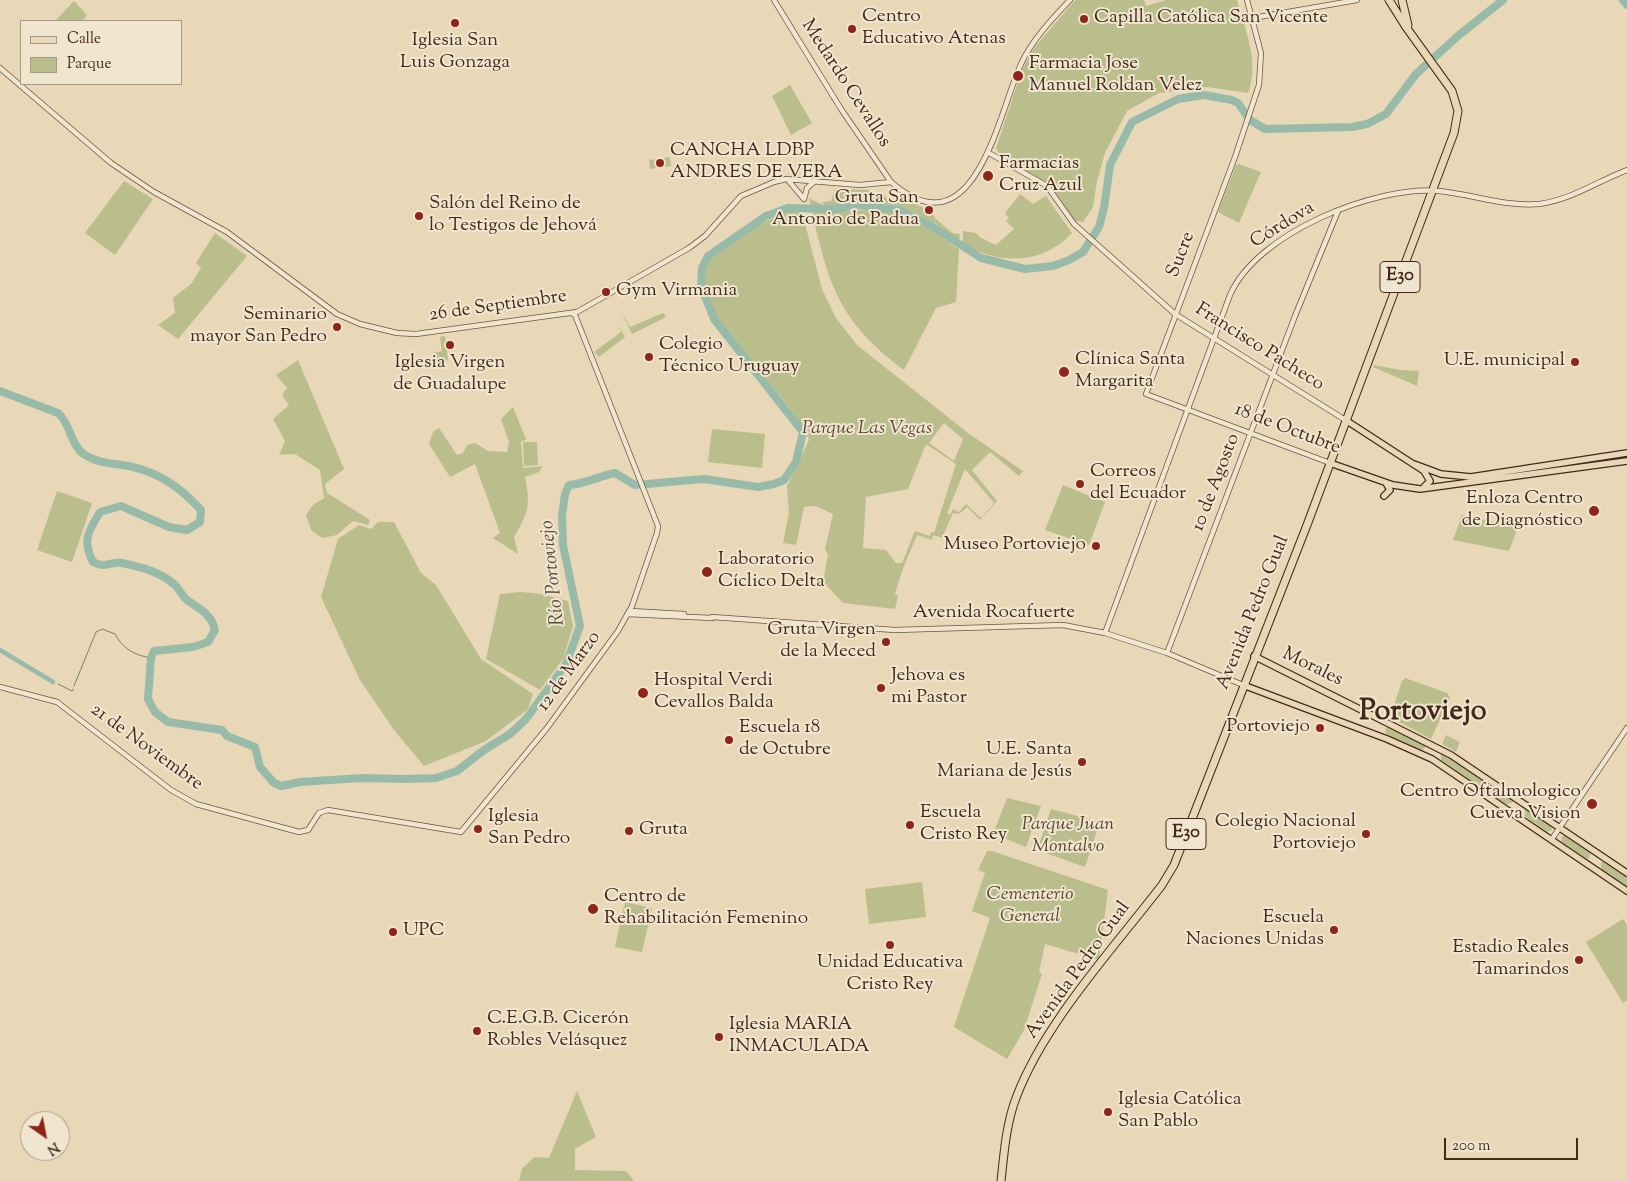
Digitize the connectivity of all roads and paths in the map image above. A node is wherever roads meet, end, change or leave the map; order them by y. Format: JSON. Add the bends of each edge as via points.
{"nodes":[{"id":1,"x":774,"y":0,"type":"edge"},
{"id":2,"x":1070,"y":0,"type":"edge"},
{"id":3,"x":1247,"y":0,"type":"edge"},
{"id":4,"x":1356,"y":0,"type":"edge"},
{"id":5,"x":1389,"y":0,"type":"edge"},
{"id":6,"x":1402,"y":0,"type":"edge"},
{"id":7,"x":1253,"y":18,"type":"junction"},
{"id":8,"x":1414,"y":38,"type":"junction"},
{"id":9,"x":0,"y":68,"type":"edge"},
{"id":10,"x":989,"y":153,"type":"junction"},
{"id":11,"x":1627,"y":170,"type":"edge"},
{"id":12,"x":786,"y":179,"type":"junction"},
{"id":13,"x":814,"y":182,"type":"junction"},
{"id":14,"x":891,"y":182,"type":"junction"},
{"id":15,"x":1432,"y":191,"type":"junction"},
{"id":16,"x":1338,"y":211,"type":"junction"},
{"id":17,"x":574,"y":313,"type":"junction"},
{"id":18,"x":1176,"y":313,"type":"junction"},
{"id":19,"x":1214,"y":337,"type":"junction"},
{"id":20,"x":1273,"y":374,"type":"junction"},
{"id":21,"x":1146,"y":394,"type":"joint"},
{"id":22,"x":1186,"y":409,"type":"junction"},
{"id":23,"x":1347,"y":421,"type":"junction"},
{"id":24,"x":1252,"y":433,"type":"junction"},
{"id":25,"x":1627,"y":453,"type":"edge"},
{"id":26,"x":1627,"y":461,"type":"edge"},
{"id":27,"x":1330,"y":463,"type":"junction"},
{"id":28,"x":1414,"y":464,"type":"junction"},
{"id":29,"x":1471,"y":480,"type":"junction"},
{"id":30,"x":1386,"y":483,"type":"junction"},
{"id":31,"x":1420,"y":489,"type":"junction"},
{"id":32,"x":1384,"y":496,"type":"dead end"},
{"id":33,"x":629,"y":613,"type":"junction"},
{"id":34,"x":1105,"y":633,"type":"junction"},
{"id":35,"x":1167,"y":653,"type":"junction"},
{"id":36,"x":1254,"y":656,"type":"junction"},
{"id":37,"x":1243,"y":684,"type":"junction"},
{"id":38,"x":0,"y":687,"type":"edge"},
{"id":39,"x":1627,"y":728,"type":"edge"},
{"id":40,"x":328,"y":810,"type":"joint"},
{"id":41,"x":1561,"y":828,"type":"junction"},
{"id":42,"x":1552,"y":840,"type":"junction"},
{"id":43,"x":1627,"y":873,"type":"edge"},
{"id":44,"x":1627,"y":891,"type":"edge"},
{"id":45,"x":1001,"y":1181,"type":"edge"}],
"edges":[{"from":1,"to":14,"type":"street","name":"Medardo Cevallos","via":[[841,109]]},
{"from":2,"to":10,"type":"street","via":[[1025,55]]},
{"from":3,"to":7,"type":"street"},
{"from":4,"to":7,"type":"street"},
{"from":5,"to":8,"type":"highway","number":"E30"},
{"from":6,"to":8,"type":"highway","number":"E30","via":[[1405,18]]},
{"from":7,"to":18,"type":"street","name":"Sucre","via":[[1262,60],[1260,79],[1235,158]]},
{"from":8,"to":15,"type":"highway","name":"Avenida Pedro Gual","number":"E30","via":[[1449,85],[1457,103],[1457,120]]},
{"from":9,"to":17,"type":"street","name":"26 de Septiembre","via":[[108,161],[154,192],[227,232],[343,318],[408,334]]},
{"from":10,"to":14,"type":"street","via":[[961,190],[944,202],[926,202],[905,193]]},
{"from":10,"to":18,"type":"street","name":"Francisco Pacheco","via":[[1047,186],[1074,224]]},
{"from":11,"to":15,"type":"street","name":"Córdova","via":[[1562,199],[1523,204]]},
{"from":12,"to":13,"type":"street","name":"26 de Septiembre"},
{"from":12,"to":13,"type":"street","via":[[804,199],[807,188]]},
{"from":12,"to":17,"type":"street","name":"26 de Septiembre","via":[[741,196],[695,245]]},
{"from":13,"to":14,"type":"street","name":"26 de Septiembre","via":[[860,185]]},
{"from":15,"to":16,"type":"street","name":"Córdova","via":[[1384,196]]},
{"from":15,"to":23,"type":"highway","name":"Avenida Pedro Gual","number":"E30"},
{"from":16,"to":19,"type":"street","name":"Córdova","via":[[1292,234],[1257,259],[1240,277]]},
{"from":16,"to":20,"type":"street","name":"10 de Agosto"},
{"from":17,"to":33,"type":"street","name":"12 de Marzo","via":[[658,526]]},
{"from":18,"to":19,"type":"street","name":"Francisco Pacheco"},
{"from":18,"to":21,"type":"street","name":"Sucre"},
{"from":19,"to":20,"type":"street","name":"Francisco Pacheco"},
{"from":19,"to":22,"type":"street","name":"Córdova"},
{"from":20,"to":23,"type":"street","name":"Francisco Pacheco"},
{"from":20,"to":24,"type":"street","name":"10 de Agosto"},
{"from":21,"to":22,"type":"street","name":"18 de Octubre"},
{"from":22,"to":24,"type":"street","name":"18 de Octubre"},
{"from":22,"to":34,"type":"street","name":"Córdova"},
{"from":23,"to":27,"type":"highway","name":"Avenida Pedro Gual","number":"E30"},
{"from":23,"to":28,"type":"main road","name":"Francisco Pacheco"},
{"from":24,"to":27,"type":"street","name":"18 de Octubre"},
{"from":24,"to":35,"type":"street","name":"10 de Agosto"},
{"from":25,"to":29,"type":"main road"},
{"from":26,"to":29,"type":"main road"},
{"from":27,"to":30,"type":"main road","name":"18 de Octubre"},
{"from":27,"to":36,"type":"highway","name":"Avenida Pedro Gual","number":"E30"},
{"from":28,"to":29,"type":"main road"},
{"from":28,"to":31,"type":"main road","via":[[1430,478],[1428,485]]},
{"from":29,"to":31,"type":"main road","name":"18 de Octubre"},
{"from":30,"to":31,"type":"main road","name":"18 de Octubre"},
{"from":30,"to":32,"type":"main road","via":[[1390,490]]},
{"from":33,"to":34,"type":"street","name":"Avenida Rocafuerte","via":[[895,630],[1063,625]]},
{"from":33,"to":40,"type":"street","name":"12 de Marzo","via":[[547,728],[461,832]]},
{"from":34,"to":35,"type":"street","name":"Avenida Rocafuerte"},
{"from":35,"to":37,"type":"street","name":"Avenida Rocafuerte"},
{"from":36,"to":37,"type":"highway","name":"Avenida Pedro Gual","number":"E30"},
{"from":36,"to":41,"type":"main road","name":"Morales","via":[[1466,764]]},
{"from":37,"to":42,"type":"main road","name":"Avenida Rocafuerte","via":[[1439,763]]},
{"from":37,"to":45,"type":"highway","name":"Avenida Pedro Gual","number":"E30","via":[[1171,870],[1060,1018],[1024,1081],[1010,1118]]},
{"from":38,"to":40,"type":"street","name":"21 de Noviembre","via":[[57,702],[171,790],[196,804],[299,832],[308,830],[319,813]]},
{"from":39,"to":41,"type":"street"},
{"from":41,"to":42,"type":"street"},
{"from":41,"to":43,"type":"main road","name":"Morales"},
{"from":42,"to":44,"type":"main road","name":"Avenida Rocafuerte"}]}
